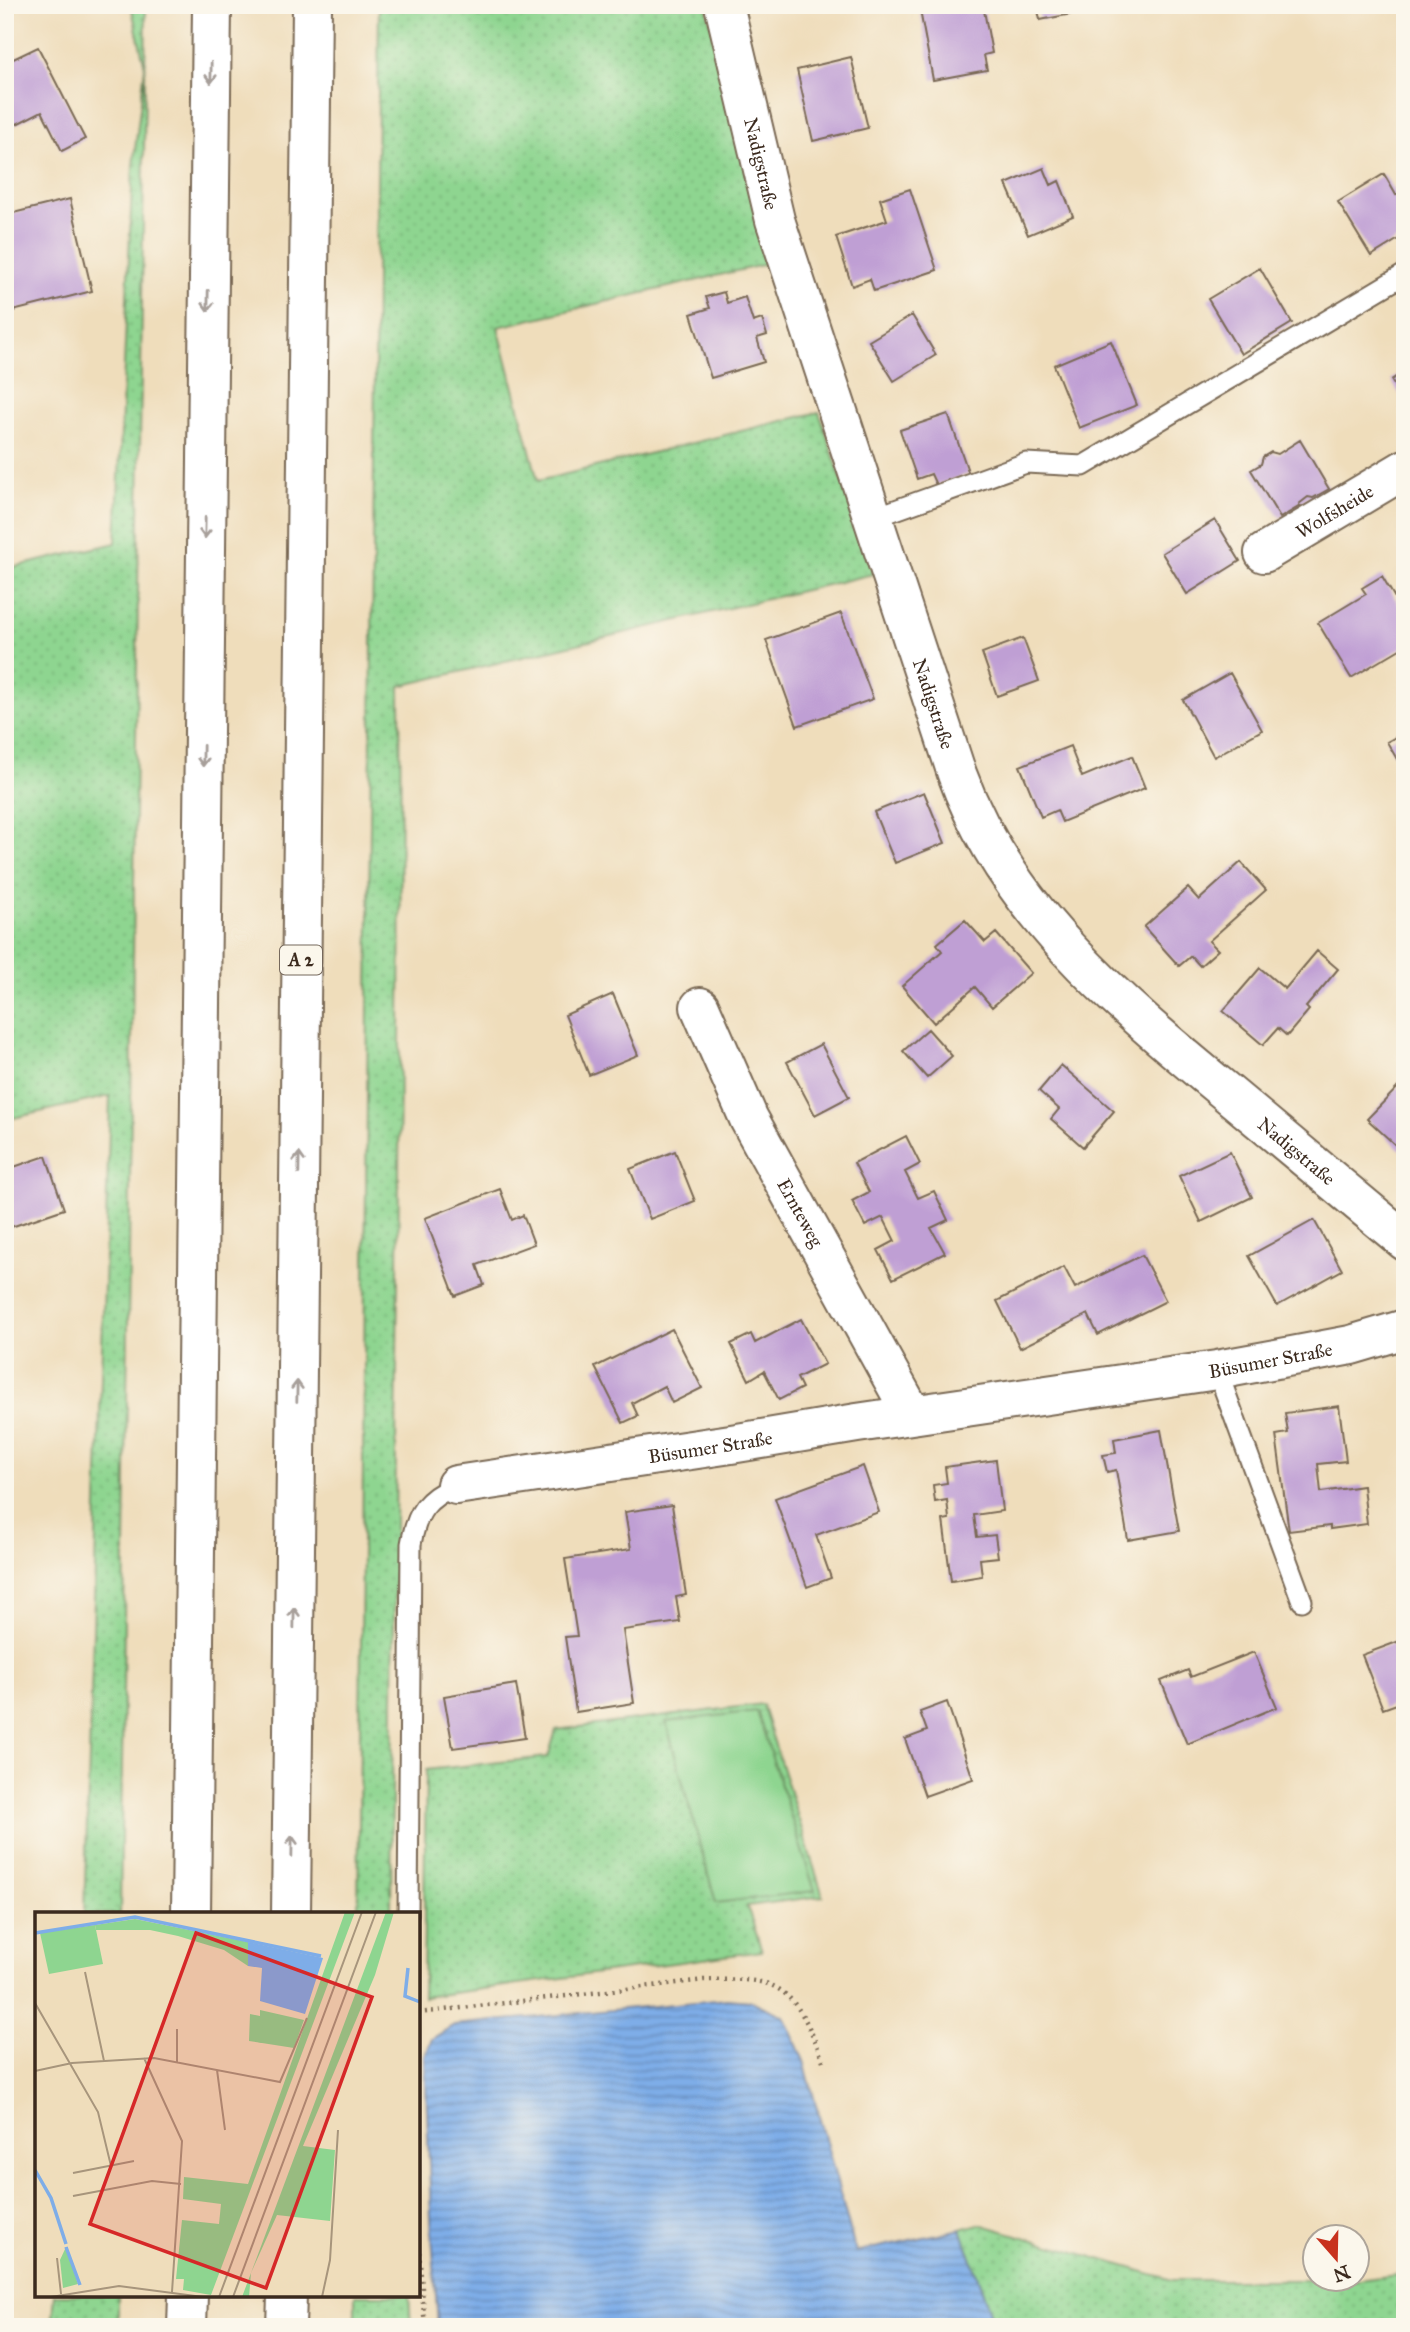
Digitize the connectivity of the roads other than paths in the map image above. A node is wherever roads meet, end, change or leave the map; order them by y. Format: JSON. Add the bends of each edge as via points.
{"nodes":[{"id":1,"x":212,"y":5,"type":"edge"},
{"id":2,"x":312,"y":5,"type":"edge"},
{"id":3,"x":724,"y":5,"type":"edge"},
{"id":4,"x":1405,"y":274,"type":"edge"},
{"id":5,"x":1405,"y":470,"type":"edge"},
{"id":6,"x":873,"y":518,"type":"junction"},
{"id":7,"x":1264,"y":554,"type":"dead end"},
{"id":8,"x":700,"y":1007,"type":"dead end"},
{"id":9,"x":1405,"y":1241,"type":"edge"},
{"id":10,"x":1405,"y":1329,"type":"edge"},
{"id":11,"x":1217,"y":1370,"type":"junction"},
{"id":12,"x":912,"y":1414,"type":"junction"},
{"id":13,"x":457,"y":1485,"type":"joint"},
{"id":14,"x":1301,"y":1601,"type":"dead end"},
{"id":15,"x":191,"y":1912,"type":"edge"},
{"id":16,"x":291,"y":1912,"type":"edge"},
{"id":17,"x":408,"y":1912,"type":"edge"},
{"id":18,"x":188,"y":2297,"type":"edge"},
{"id":19,"x":287,"y":2297,"type":"edge"},
{"id":20,"x":187,"y":2327,"type":"edge"},
{"id":21,"x":286,"y":2327,"type":"edge"}],
"edges":[{"from":1,"to":15,"type":"main road","one_way":true},
{"from":16,"to":2,"type":"main road","number":"A 2","one_way":true},
{"from":3,"to":6,"type":"main road","name":"Nadigstraße","via":[[775,220]]},
{"from":4,"to":6,"type":"lane","via":[[1083,466],[1026,463]]},
{"from":5,"to":7,"type":"main road","name":"Wolfsheide"},
{"from":6,"to":9,"type":"main road","name":"Nadigstraße","via":[[966,799],[1021,893],[1064,947],[1128,1008]]},
{"from":8,"to":12,"type":"main road","name":"Ernteweg","via":[[749,1119]]},
{"from":10,"to":11,"type":"main road","name":"Büsumer Straße","via":[[1351,1345]]},
{"from":11,"to":12,"type":"main road","name":"Büsumer Straße"},
{"from":11,"to":14,"type":"lane"},
{"from":12,"to":13,"type":"main road","name":"Büsumer Straße"},
{"from":13,"to":17,"type":"lane","name":"Büsumer Straße","via":[[435,1495],[421,1510],[411,1544]]},
{"from":18,"to":20,"type":"main road"},
{"from":19,"to":21,"type":"main road"}]}
